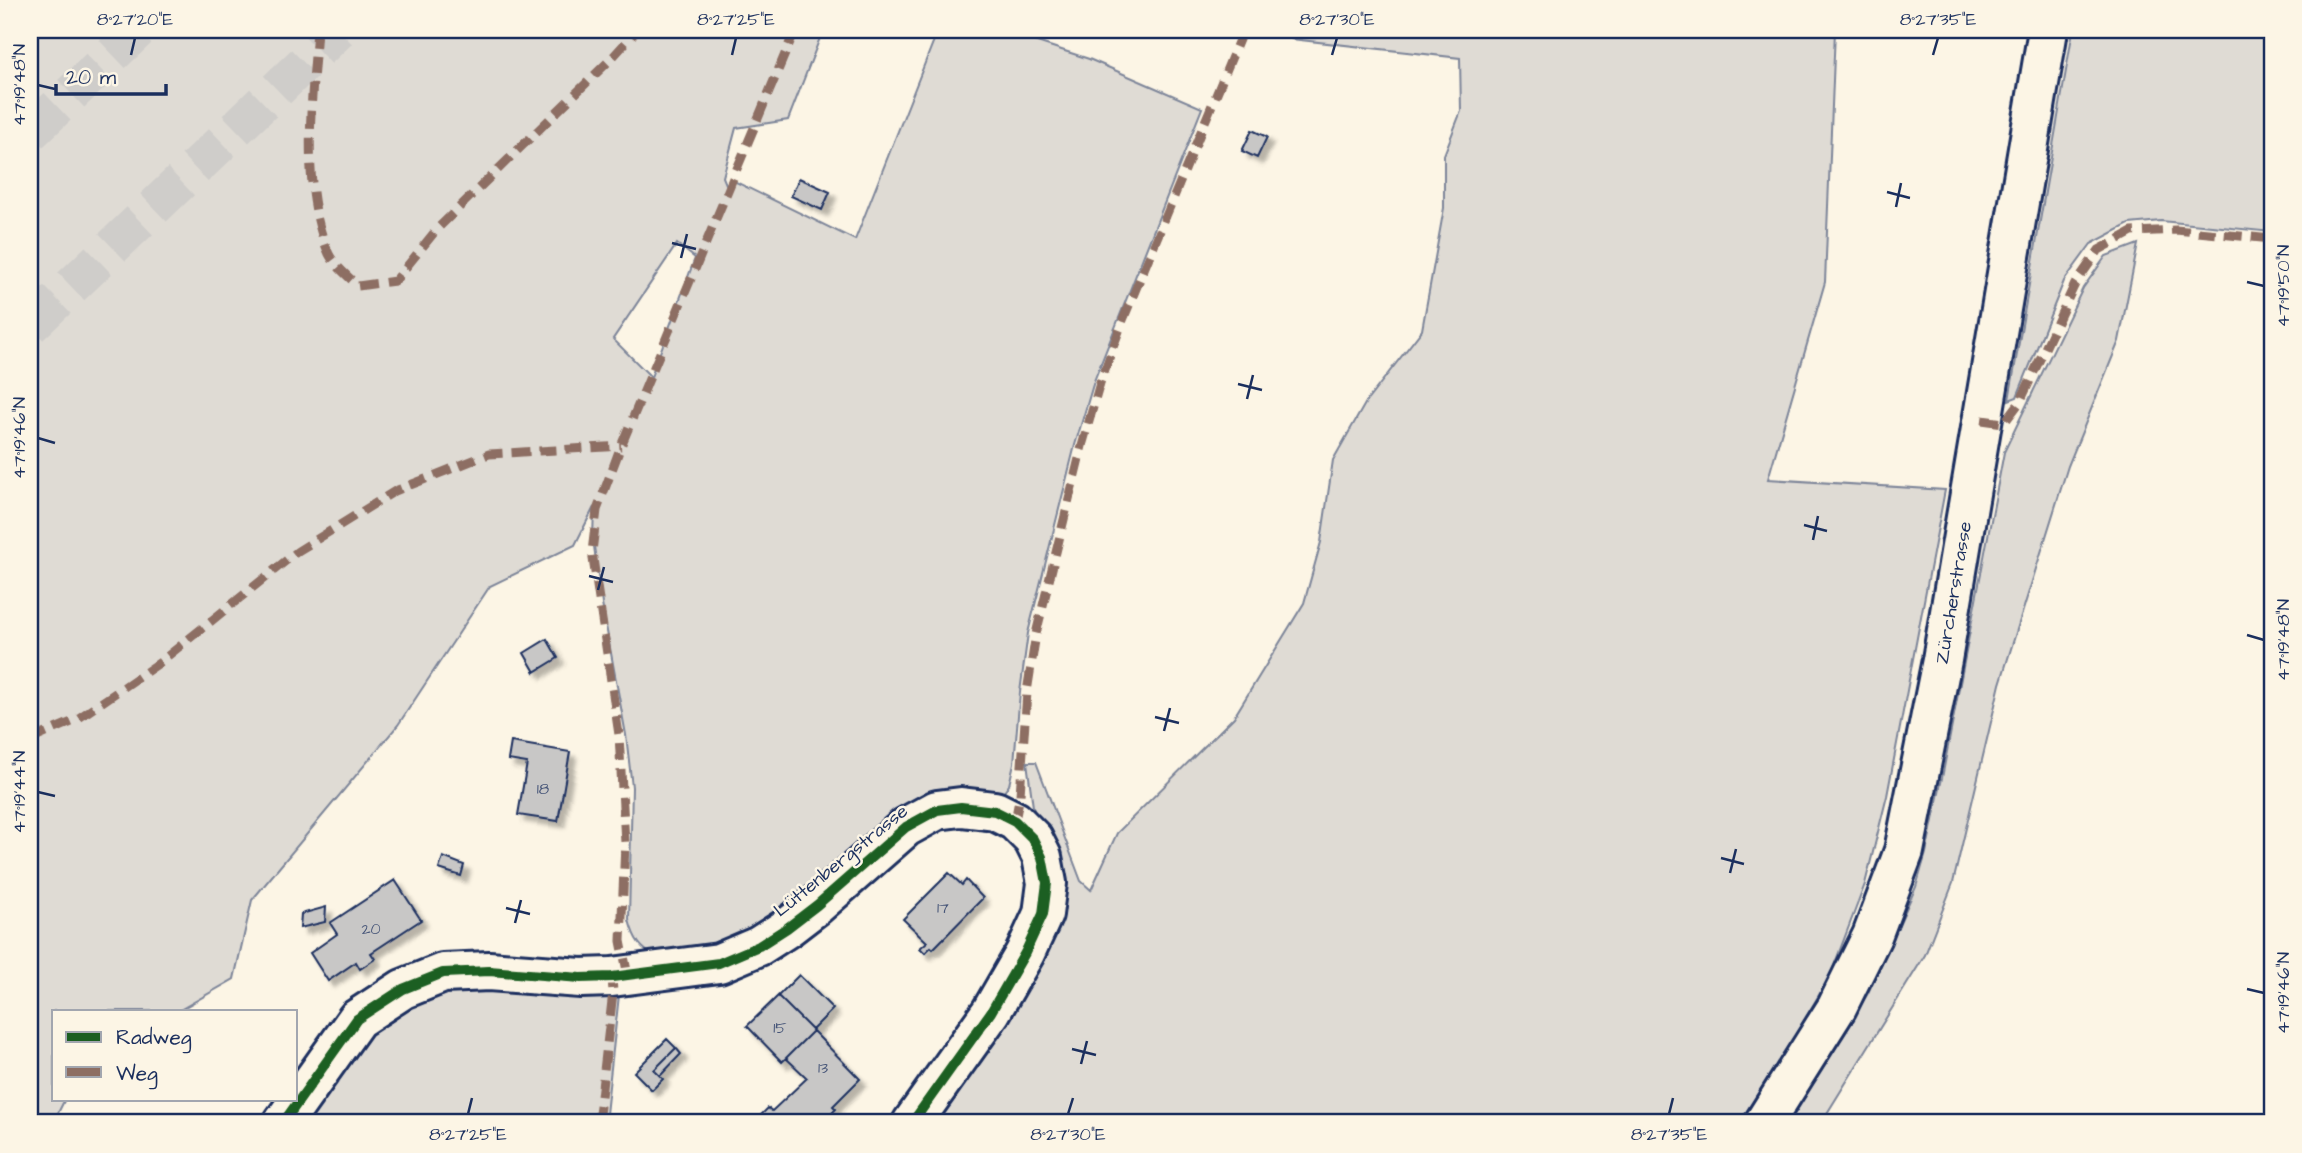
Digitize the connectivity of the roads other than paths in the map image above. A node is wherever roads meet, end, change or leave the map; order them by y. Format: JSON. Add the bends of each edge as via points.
{"nodes":[{"id":1,"x":2048,"y":30,"type":"edge"},
{"id":2,"x":283,"y":1123,"type":"edge"},
{"id":3,"x":912,"y":1123,"type":"edge"},
{"id":4,"x":1764,"y":1123,"type":"edge"}],
"edges":[{"from":1,"to":4,"type":"street","name":"Zürcherstrasse","via":[[1942,660],[1905,851],[1872,936],[1837,1007]]},
{"from":2,"to":3,"type":"street","name":"Lüttenbergstrasse","via":[[357,1019],[402,989],[443,973],[612,977],[719,963],[787,928],[906,827],[937,810],[995,811],[1015,821],[1033,839],[1042,857],[1047,883],[1043,914],[991,1012]]}]}
